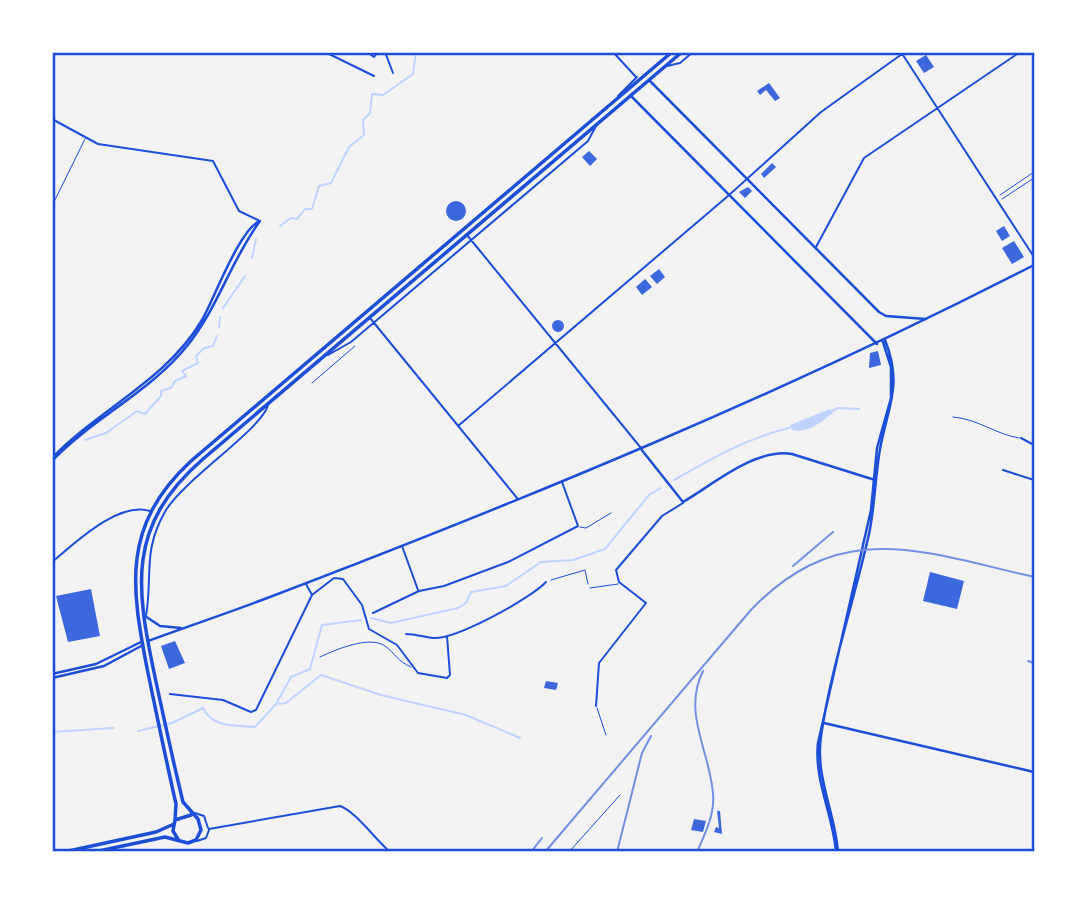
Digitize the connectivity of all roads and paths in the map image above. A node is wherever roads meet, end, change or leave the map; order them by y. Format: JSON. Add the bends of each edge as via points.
{"nodes":[{"id":1,"x":325,"y":52,"type":"edge"},
{"id":2,"x":367,"y":52,"type":"edge"},
{"id":3,"x":378,"y":52,"type":"edge"},
{"id":4,"x":385,"y":52,"type":"edge"},
{"id":5,"x":613,"y":52,"type":"edge"},
{"id":6,"x":682,"y":52,"type":"edge"},
{"id":7,"x":693,"y":52,"type":"edge"},
{"id":8,"x":1020,"y":52,"type":"edge"},
{"id":9,"x":901,"y":53,"type":"edge"},
{"id":10,"x":670,"y":54,"type":"edge"},
{"id":11,"x":673,"y":60,"type":"junction"},
{"id":12,"x":666,"y":66,"type":"junction"},
{"id":13,"x":393,"y":74,"type":"dead end"},
{"id":14,"x":374,"y":76,"type":"dead end"},
{"id":15,"x":637,"y":77,"type":"junction"},
{"id":16,"x":643,"y":77,"type":"junction"},
{"id":17,"x":649,"y":80,"type":"junction"},
{"id":18,"x":628,"y":90,"type":"junction"},
{"id":19,"x":631,"y":96,"type":"junction"},
{"id":20,"x":610,"y":105,"type":"junction"},
{"id":21,"x":936,"y":107,"type":"junction"},
{"id":22,"x":52,"y":119,"type":"edge"},
{"id":23,"x":596,"y":125,"type":"junction"},
{"id":24,"x":86,"y":138,"type":"junction"},
{"id":25,"x":572,"y":146,"type":"junction"},
{"id":26,"x":581,"y":147,"type":"junction"},
{"id":27,"x":1034,"y":172,"type":"edge"},
{"id":28,"x":747,"y":178,"type":"junction"},
{"id":29,"x":1034,"y":178,"type":"edge"},
{"id":30,"x":1000,"y":195,"type":"dead end"},
{"id":31,"x":728,"y":196,"type":"junction"},
{"id":32,"x":1002,"y":199,"type":"dead end"},
{"id":33,"x":52,"y":206,"type":"edge"},
{"id":34,"x":259,"y":220,"type":"joint"},
{"id":35,"x":463,"y":230,"type":"junction"},
{"id":36,"x":467,"y":235,"type":"junction"},
{"id":37,"x":472,"y":240,"type":"junction"},
{"id":38,"x":816,"y":248,"type":"junction"},
{"id":39,"x":1034,"y":257,"type":"edge"},
{"id":40,"x":1034,"y":265,"type":"edge"},
{"id":41,"x":369,"y":317,"type":"junction"},
{"id":42,"x":927,"y":319,"type":"junction"},
{"id":43,"x":374,"y":323,"type":"junction"},
{"id":44,"x":884,"y":341,"type":"junction"},
{"id":45,"x":555,"y":343,"type":"junction"},
{"id":46,"x":877,"y":344,"type":"junction"},
{"id":47,"x":355,"y":346,"type":"dead end"},
{"id":48,"x":325,"y":355,"type":"junction"},
{"id":49,"x":290,"y":376,"type":"junction"},
{"id":50,"x":295,"y":381,"type":"junction"},
{"id":51,"x":312,"y":383,"type":"dead end"},
{"id":52,"x":268,"y":404,"type":"junction"},
{"id":53,"x":953,"y":416,"type":"dead end"},
{"id":54,"x":458,"y":426,"type":"junction"},
{"id":55,"x":1021,"y":438,"type":"joint"},
{"id":56,"x":1034,"y":445,"type":"edge"},
{"id":57,"x":641,"y":449,"type":"junction"},
{"id":58,"x":52,"y":459,"type":"edge"},
{"id":59,"x":1003,"y":470,"type":"dead end"},
{"id":60,"x":1034,"y":480,"type":"edge"},
{"id":61,"x":562,"y":481,"type":"junction"},
{"id":62,"x":876,"y":481,"type":"junction"},
{"id":63,"x":518,"y":498,"type":"junction"},
{"id":64,"x":683,"y":502,"type":"junction"},
{"id":65,"x":151,"y":512,"type":"junction"},
{"id":66,"x":611,"y":513,"type":"dead end"},
{"id":67,"x":578,"y":526,"type":"junction"},
{"id":68,"x":402,"y":545,"type":"junction"},
{"id":69,"x":52,"y":562,"type":"edge"},
{"id":70,"x":546,"y":582,"type":"joint"},
{"id":71,"x":305,"y":583,"type":"junction"},
{"id":72,"x":621,"y":584,"type":"junction"},
{"id":73,"x":590,"y":588,"type":"joint"},
{"id":74,"x":418,"y":593,"type":"junction"},
{"id":75,"x":312,"y":595,"type":"junction"},
{"id":76,"x":142,"y":611,"type":"junction"},
{"id":77,"x":373,"y":613,"type":"dead end"},
{"id":78,"x":146,"y":616,"type":"junction"},
{"id":79,"x":144,"y":624,"type":"junction"},
{"id":80,"x":184,"y":628,"type":"junction"},
{"id":81,"x":406,"y":634,"type":"dead end"},
{"id":82,"x":447,"y":636,"type":"junction"},
{"id":83,"x":148,"y":641,"type":"junction"},
{"id":84,"x":142,"y":643,"type":"junction"},
{"id":85,"x":147,"y":651,"type":"junction"},
{"id":86,"x":320,"y":657,"type":"dead end"},
{"id":87,"x":150,"y":668,"type":"junction"},
{"id":88,"x":414,"y":668,"type":"junction"},
{"id":89,"x":52,"y":676,"type":"edge"},
{"id":90,"x":170,"y":694,"type":"dead end"},
{"id":91,"x":596,"y":706,"type":"joint"},
{"id":92,"x":822,"y":723,"type":"junction"},
{"id":93,"x":606,"y":735,"type":"dead end"},
{"id":94,"x":1034,"y":772,"type":"edge"},
{"id":95,"x":620,"y":795,"type":"dead end"},
{"id":96,"x":190,"y":815,"type":"junction"},
{"id":97,"x":174,"y":822,"type":"junction"},
{"id":98,"x":209,"y":829,"type":"junction"},
{"id":99,"x":179,"y":840,"type":"junction"},
{"id":100,"x":192,"y":842,"type":"junction"},
{"id":101,"x":79,"y":850,"type":"edge"},
{"id":102,"x":64,"y":852,"type":"edge"},
{"id":103,"x":94,"y":852,"type":"edge"},
{"id":104,"x":390,"y":852,"type":"edge"},
{"id":105,"x":569,"y":852,"type":"edge"},
{"id":106,"x":837,"y":852,"type":"edge"}],
"edges":[{"from":1,"to":14,"type":"street"},
{"from":2,"to":3,"type":"street","via":[[374,57]]},
{"from":4,"to":13,"type":"street"},
{"from":5,"to":15,"type":"street"},
{"from":6,"to":11,"type":"main road"},
{"from":7,"to":12,"type":"street","via":[[680,63]]},
{"from":8,"to":21,"type":"street"},
{"from":9,"to":21,"type":"street"},
{"from":9,"to":28,"type":"street","via":[[832,103]]},
{"from":10,"to":11,"type":"main road"},
{"from":10,"to":16,"type":"main road"},
{"from":11,"to":12,"type":"main road"},
{"from":12,"to":17,"type":"main road"},
{"from":15,"to":16,"type":"street"},
{"from":15,"to":20,"type":"street"},
{"from":16,"to":17,"type":"main road"},
{"from":16,"to":18,"type":"main road"},
{"from":17,"to":19,"type":"main road"},
{"from":17,"to":28,"type":"street"},
{"from":18,"to":19,"type":"main road"},
{"from":18,"to":20,"type":"main road"},
{"from":19,"to":23,"type":"main road"},
{"from":19,"to":31,"type":"street"},
{"from":20,"to":35,"type":"main road"},
{"from":21,"to":38,"type":"street","via":[[860,162]]},
{"from":21,"to":39,"type":"street"},
{"from":22,"to":24,"type":"street"},
{"from":23,"to":25,"type":"main road"},
{"from":23,"to":26,"type":"street"},
{"from":24,"to":33,"type":"street"},
{"from":24,"to":34,"type":"street","via":[[101,145],[212,160],[240,212]]},
{"from":25,"to":26,"type":"street"},
{"from":25,"to":36,"type":"main road"},
{"from":26,"to":37,"type":"street"},
{"from":27,"to":30,"type":"path"},
{"from":28,"to":31,"type":"street"},
{"from":28,"to":38,"type":"street"},
{"from":29,"to":32,"type":"path"},
{"from":31,"to":45,"type":"street"},
{"from":31,"to":46,"type":"street"},
{"from":34,"to":58,"type":"street","via":[[233,260],[201,327],[166,366]]},
{"from":35,"to":36,"type":"main road"},
{"from":35,"to":49,"type":"main road"},
{"from":36,"to":37,"type":"street"},
{"from":36,"to":41,"type":"main road"},
{"from":37,"to":43,"type":"street"},
{"from":37,"to":45,"type":"street"},
{"from":38,"to":42,"type":"street","via":[[883,315]]},
{"from":40,"to":42,"type":"street"},
{"from":41,"to":43,"type":"street"},
{"from":41,"to":48,"type":"main road"},
{"from":42,"to":44,"type":"street"},
{"from":43,"to":48,"type":"street","via":[[339,351]]},
{"from":43,"to":54,"type":"street"},
{"from":44,"to":46,"type":"street"},
{"from":44,"to":62,"type":"street","via":[[893,373],[887,419],[877,448]]},
{"from":45,"to":54,"type":"street"},
{"from":45,"to":57,"type":"street"},
{"from":46,"to":57,"type":"street"},
{"from":47,"to":51,"type":"street"},
{"from":48,"to":50,"type":"main road"},
{"from":49,"to":50,"type":"main road"},
{"from":49,"to":65,"type":"main road","via":[[179,473]]},
{"from":50,"to":52,"type":"main road"},
{"from":52,"to":76,"type":"main road","via":[[191,469],[166,497],[144,547],[139,580]]},
{"from":52,"to":78,"type":"street","via":[[264,416],[188,482],[167,509],[148,556]]},
{"from":53,"to":55,"type":"street"},
{"from":54,"to":63,"type":"street"},
{"from":55,"to":56,"type":"street"},
{"from":57,"to":61,"type":"street"},
{"from":57,"to":64,"type":"street"},
{"from":59,"to":60,"type":"street"},
{"from":61,"to":63,"type":"street"},
{"from":61,"to":67,"type":"street"},
{"from":62,"to":64,"type":"street","via":[[778,453],[756,459]]},
{"from":62,"to":92,"type":"street"},
{"from":63,"to":68,"type":"street"},
{"from":64,"to":72,"type":"street","via":[[662,516],[618,566],[616,576]]},
{"from":65,"to":69,"type":"street","via":[[139,510],[106,520]]},
{"from":65,"to":84,"type":"main road","via":[[140,538],[134,579]]},
{"from":66,"to":67,"type":"street","via":[[586,528]]},
{"from":67,"to":74,"type":"street","via":[[508,562]]},
{"from":68,"to":71,"type":"street"},
{"from":68,"to":74,"type":"street"},
{"from":70,"to":73,"type":"path","via":[[585,570]]},
{"from":70,"to":82,"type":"street","via":[[507,611]]},
{"from":71,"to":75,"type":"street"},
{"from":71,"to":80,"type":"street"},
{"from":72,"to":73,"type":"street"},
{"from":72,"to":91,"type":"street","via":[[646,603],[599,663]]},
{"from":74,"to":77,"type":"street"},
{"from":75,"to":88,"type":"street","via":[[334,578],[343,579],[362,605],[369,629],[397,645]]},
{"from":75,"to":90,"type":"street","via":[[265,698],[254,712],[223,699]]},
{"from":76,"to":78,"type":"street"},
{"from":76,"to":79,"type":"main road"},
{"from":78,"to":79,"type":"street"},
{"from":78,"to":80,"type":"street","via":[[160,626]]},
{"from":79,"to":83,"type":"main road"},
{"from":80,"to":83,"type":"street"},
{"from":81,"to":82,"type":"street"},
{"from":82,"to":88,"type":"street","via":[[447,678]]},
{"from":83,"to":84,"type":"main road"},
{"from":83,"to":85,"type":"main road"},
{"from":84,"to":85,"type":"main road"},
{"from":84,"to":89,"type":"street","via":[[88,668]]},
{"from":85,"to":87,"type":"main road"},
{"from":86,"to":88,"type":"street","via":[[340,648],[377,643],[397,661]]},
{"from":87,"to":96,"type":"main road"},
{"from":87,"to":97,"type":"main road","via":[[177,808]]},
{"from":91,"to":93,"type":"street"},
{"from":92,"to":94,"type":"street"},
{"from":92,"to":106,"type":"street","via":[[818,769]]},
{"from":95,"to":105,"type":"street"},
{"from":96,"to":97,"type":"main road"},
{"from":96,"to":98,"type":"street","via":[[202,814]]},
{"from":96,"to":100,"type":"main road","via":[[201,830]]},
{"from":97,"to":99,"type":"main road"},
{"from":97,"to":101,"type":"main road","via":[[156,832]]},
{"from":98,"to":100,"type":"street","via":[[206,838]]},
{"from":98,"to":104,"type":"street","via":[[340,806]]},
{"from":99,"to":100,"type":"main road"},
{"from":99,"to":103,"type":"main road","via":[[159,838]]},
{"from":101,"to":102,"type":"main road"}]}
